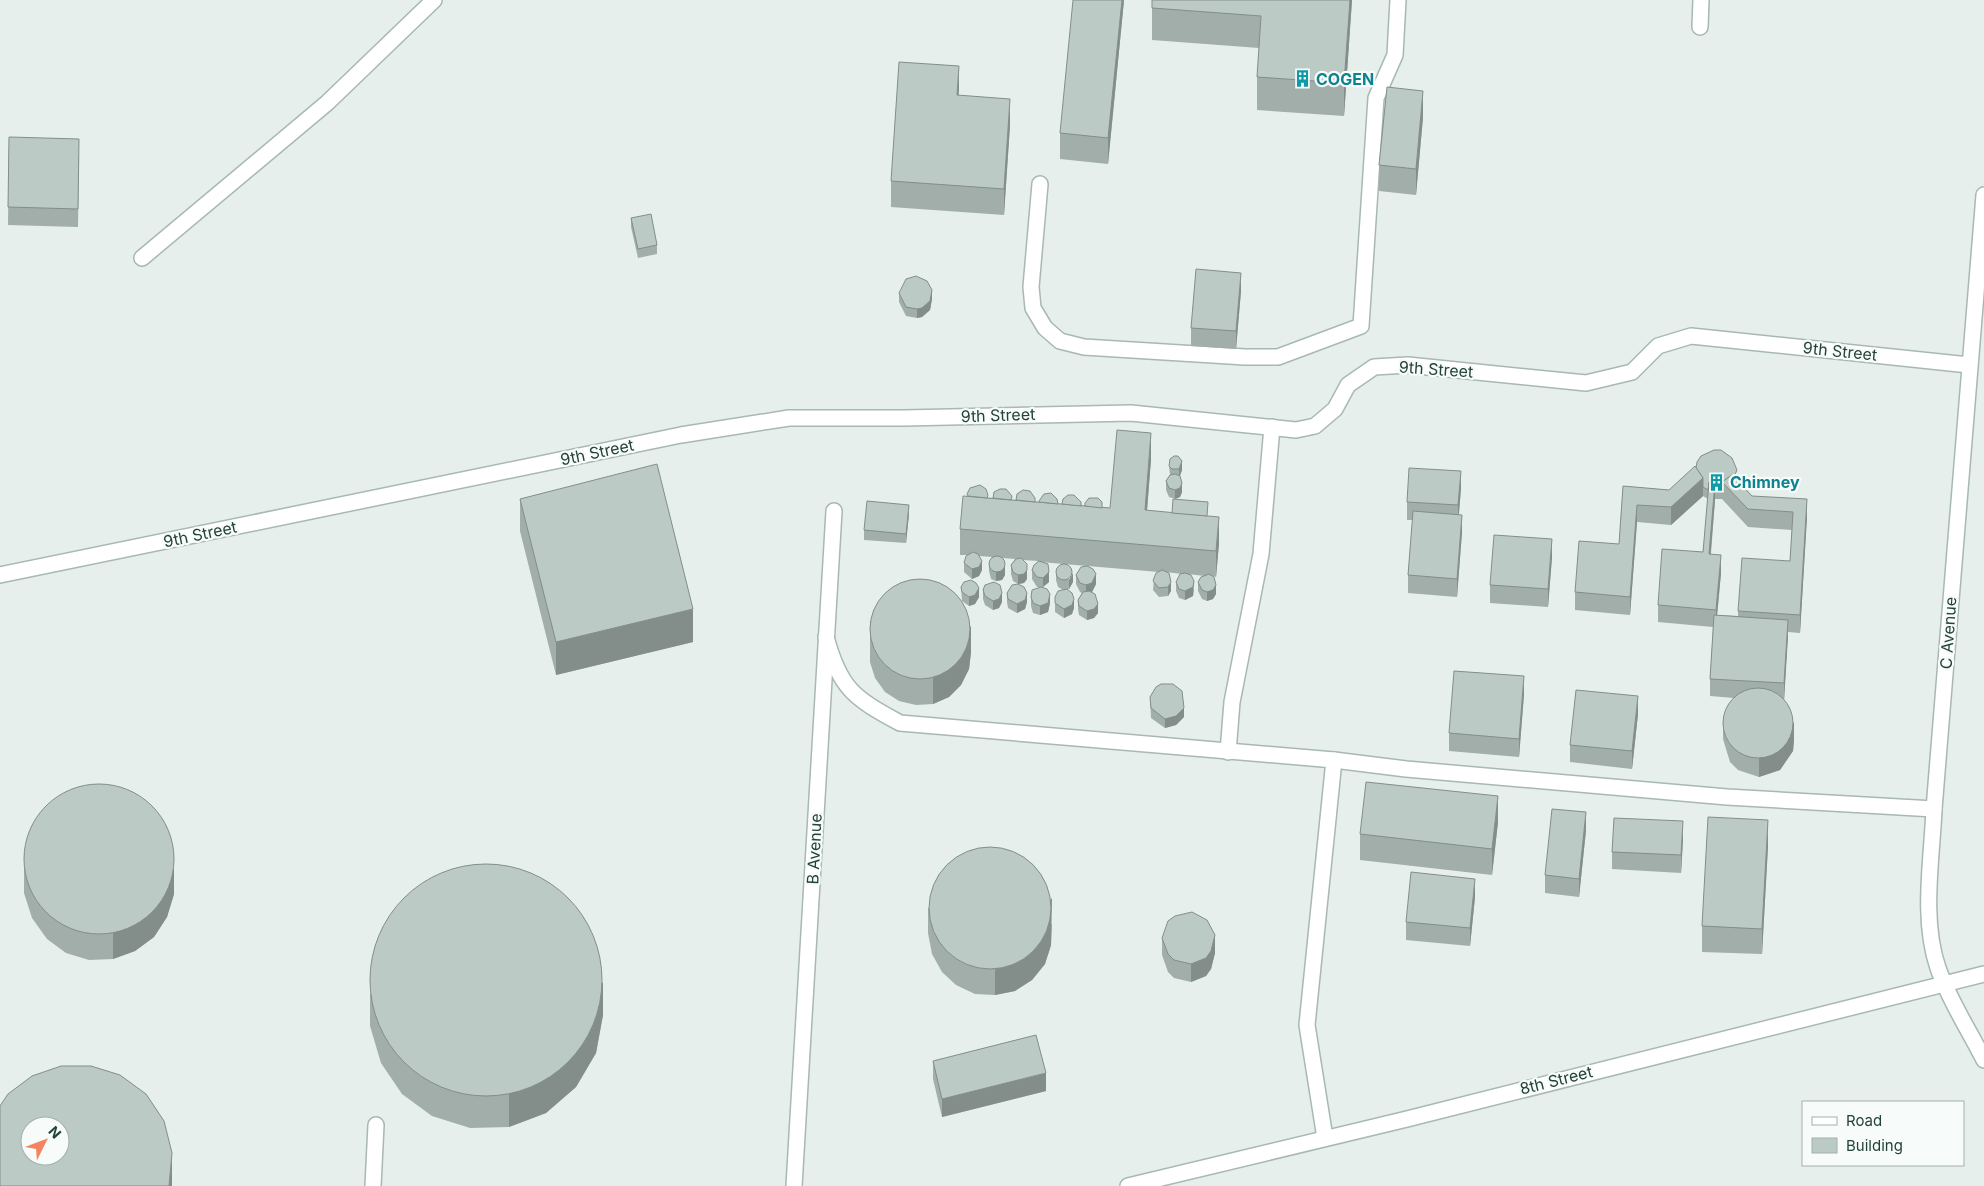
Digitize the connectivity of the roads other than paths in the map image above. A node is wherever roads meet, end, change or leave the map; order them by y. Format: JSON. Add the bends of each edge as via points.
{"nodes":[{"id":1,"x":434,"y":0,"type":"edge"},
{"id":2,"x":1398,"y":0,"type":"edge"},
{"id":3,"x":1701,"y":0,"type":"edge"},
{"id":4,"x":1700,"y":27,"type":"dead end"},
{"id":5,"x":1040,"y":184,"type":"dead end"},
{"id":6,"x":1984,"y":195,"type":"edge"},
{"id":7,"x":142,"y":258,"type":"dead end"},
{"id":8,"x":1969,"y":365,"type":"junction"},
{"id":9,"x":1272,"y":428,"type":"junction"},
{"id":10,"x":834,"y":511,"type":"dead end"},
{"id":11,"x":0,"y":575,"type":"edge"},
{"id":12,"x":826,"y":637,"type":"junction"},
{"id":13,"x":1228,"y":752,"type":"junction"},
{"id":14,"x":1334,"y":760,"type":"junction"},
{"id":15,"x":1934,"y":808,"type":"junction"},
{"id":16,"x":1984,"y":974,"type":"edge"},
{"id":17,"x":1944,"y":983,"type":"junction"},
{"id":18,"x":1984,"y":1060,"type":"edge"},
{"id":19,"x":376,"y":1125,"type":"dead end"},
{"id":20,"x":1325,"y":1138,"type":"junction"},
{"id":21,"x":373,"y":1186,"type":"edge"},
{"id":22,"x":794,"y":1186,"type":"edge"},
{"id":23,"x":1128,"y":1186,"type":"edge"}],
"edges":[{"from":1,"to":7,"type":"lane","via":[[327,103]]},
{"from":2,"to":5,"type":"lane","via":[[1395,55],[1376,98],[1361,326],[1278,357],[1084,347],[1060,341],[1045,328],[1033,308],[1030,287]]},
{"from":3,"to":4,"type":"lane"},
{"from":6,"to":8,"type":"lane","name":"C Avenue"},
{"from":8,"to":9,"type":"lane","name":"9th Street","via":[[1691,336],[1658,346],[1632,372],[1586,383],[1408,364],[1374,367],[1348,385],[1336,408],[1315,426],[1296,430]]},
{"from":8,"to":15,"type":"lane","name":"C Avenue"},
{"from":9,"to":11,"type":"lane","name":"9th Street","via":[[1131,413],[789,418],[681,435]]},
{"from":9,"to":13,"type":"lane","via":[[1262,554],[1232,702]]},
{"from":10,"to":12,"type":"lane","name":"B Avenue"},
{"from":12,"to":13,"type":"lane","via":[[833,662],[848,688],[871,707],[900,723]]},
{"from":12,"to":22,"type":"lane","name":"B Avenue"},
{"from":13,"to":14,"type":"lane"},
{"from":14,"to":15,"type":"lane","via":[[1727,797]]},
{"from":14,"to":20,"type":"lane","via":[[1307,1025]]},
{"from":15,"to":17,"type":"lane","name":"C Avenue","via":[[1930,927]]},
{"from":16,"to":17,"type":"lane","name":"8th Street"},
{"from":17,"to":18,"type":"lane","name":"C Avenue"},
{"from":17,"to":20,"type":"lane","name":"8th Street"},
{"from":19,"to":21,"type":"lane"},
{"from":20,"to":23,"type":"lane","name":"8th Street"}]}
